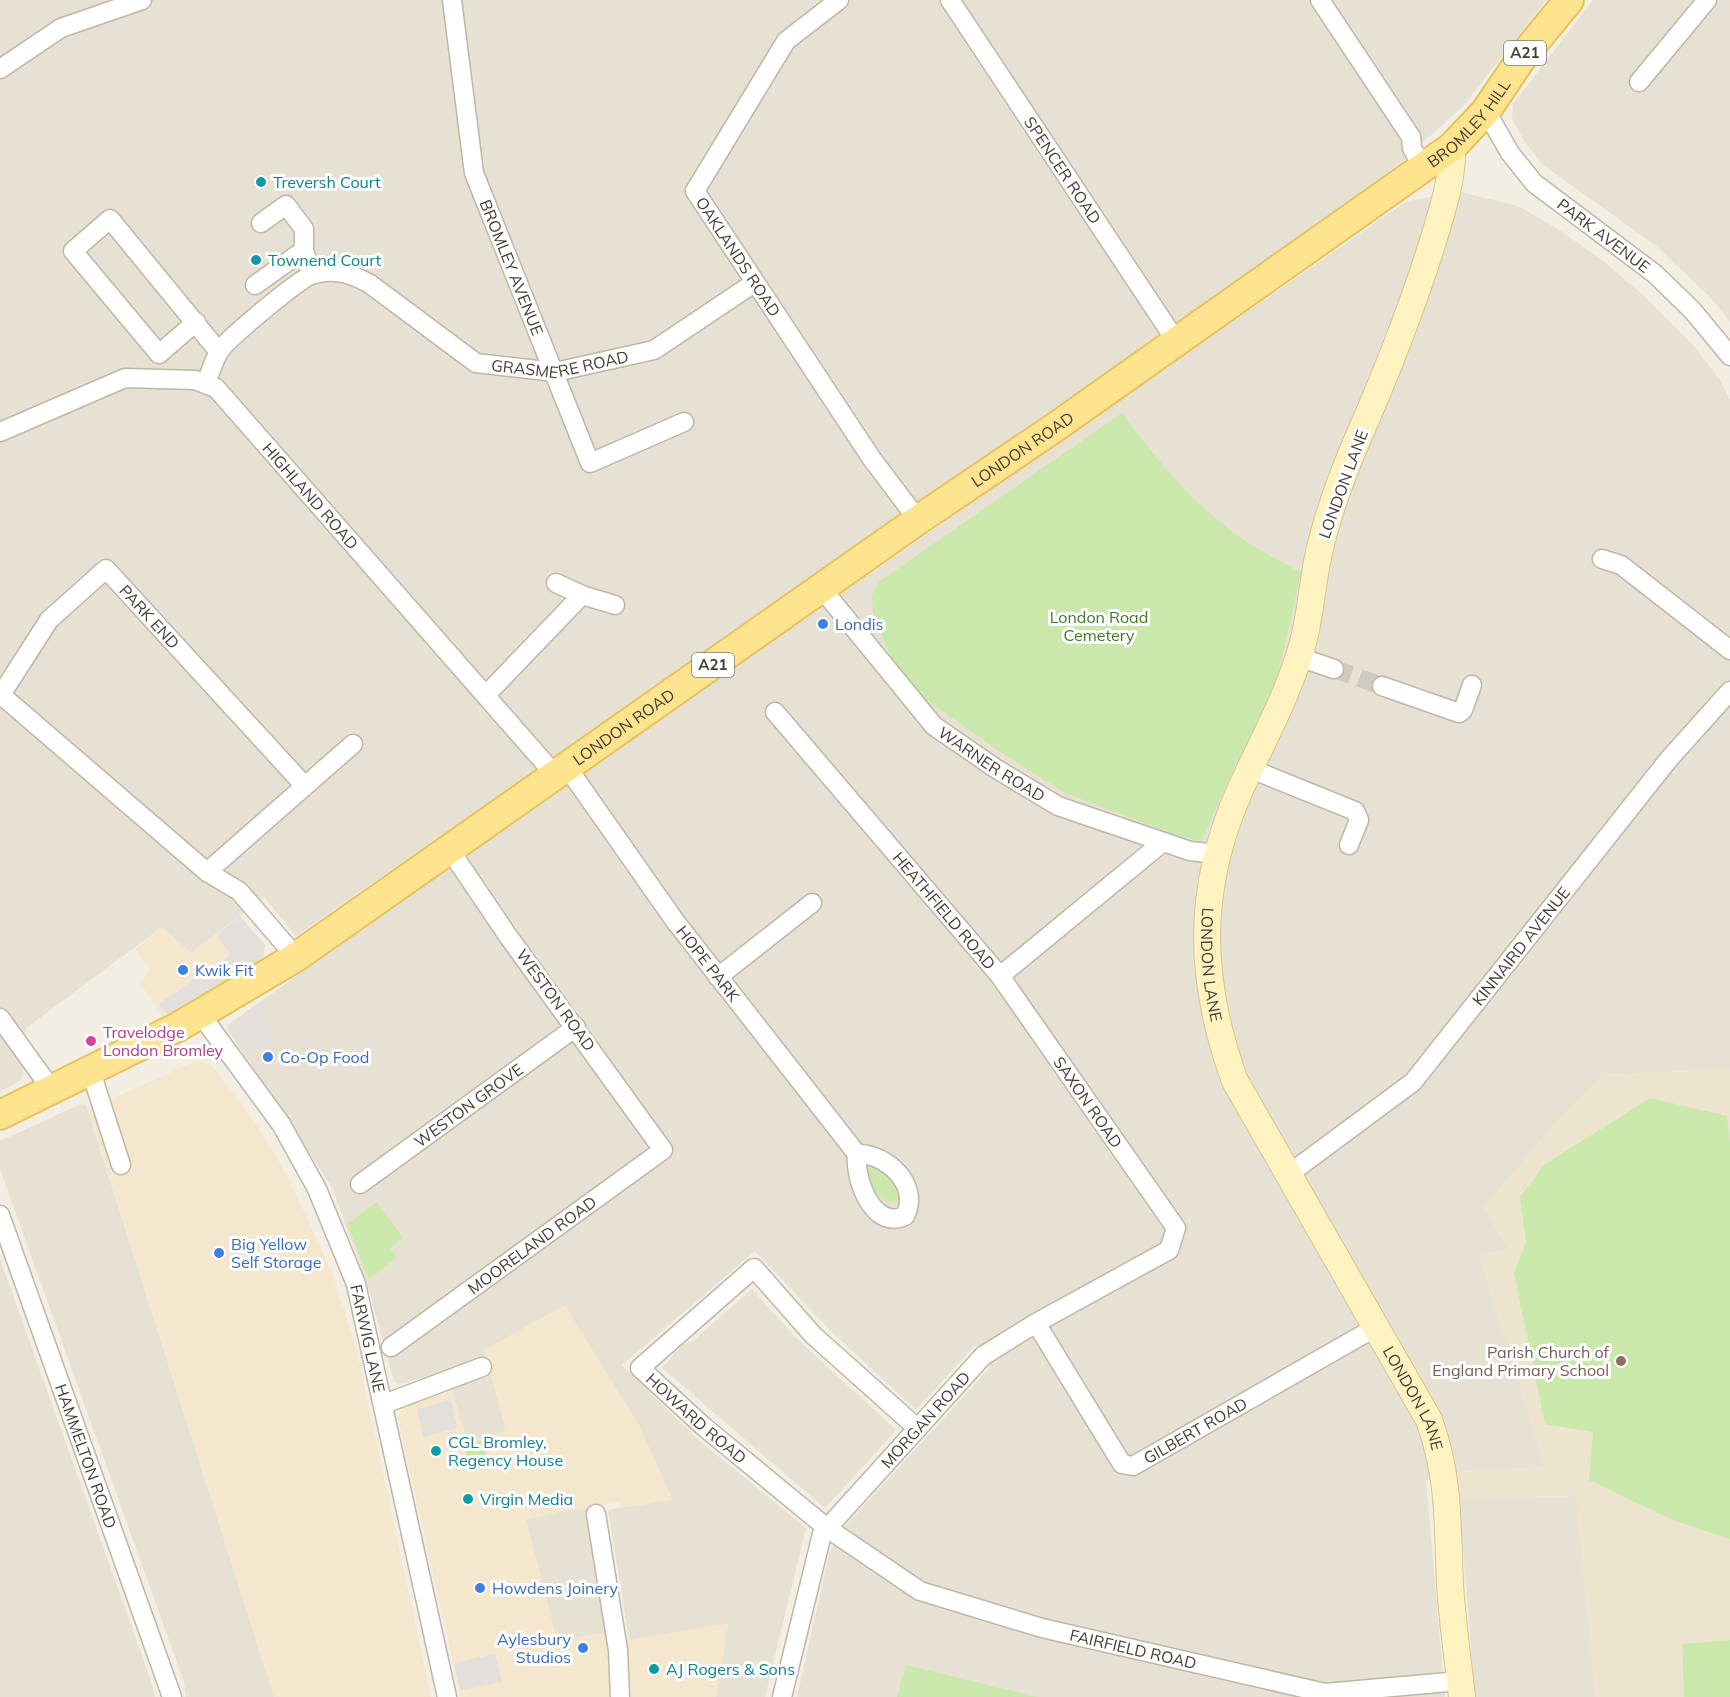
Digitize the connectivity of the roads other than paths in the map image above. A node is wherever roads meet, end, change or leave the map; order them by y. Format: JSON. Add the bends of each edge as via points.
{"nodes":[{"id":1,"x":142,"y":0,"type":"edge"},
{"id":2,"x":452,"y":0,"type":"edge"},
{"id":3,"x":839,"y":0,"type":"edge"},
{"id":4,"x":950,"y":0,"type":"edge"},
{"id":5,"x":1320,"y":0,"type":"edge"},
{"id":6,"x":1569,"y":0,"type":"edge"},
{"id":7,"x":1707,"y":0,"type":"edge"},
{"id":8,"x":0,"y":69,"type":"edge"},
{"id":9,"x":1640,"y":82,"type":"dead end"},
{"id":10,"x":1486,"y":111,"type":"junction"},
{"id":11,"x":1452,"y":147,"type":"junction"},
{"id":12,"x":1413,"y":174,"type":"junction"},
{"id":13,"x":1441,"y":213,"type":"junction"},
{"id":14,"x":261,"y":224,"type":"dead end"},
{"id":15,"x":304,"y":250,"type":"junction"},
{"id":16,"x":311,"y":274,"type":"junction"},
{"id":17,"x":754,"y":283,"type":"junction"},
{"id":18,"x":255,"y":285,"type":"dead end"},
{"id":19,"x":196,"y":322,"type":"junction"},
{"id":20,"x":1176,"y":341,"type":"junction"},
{"id":21,"x":219,"y":352,"type":"junction"},
{"id":22,"x":1730,"y":356,"type":"edge"},
{"id":23,"x":555,"y":372,"type":"junction"},
{"id":24,"x":206,"y":382,"type":"junction"},
{"id":25,"x":684,"y":422,"type":"dead end"},
{"id":26,"x":0,"y":432,"type":"edge"},
{"id":27,"x":918,"y":520,"type":"junction"},
{"id":28,"x":1602,"y":558,"type":"dead end"},
{"id":29,"x":556,"y":583,"type":"dead end"},
{"id":30,"x":822,"y":589,"type":"junction"},
{"id":31,"x":582,"y":595,"type":"junction"},
{"id":32,"x":615,"y":605,"type":"dead end"},
{"id":33,"x":1730,"y":650,"type":"edge"},
{"id":34,"x":1299,"y":657,"type":"junction"},
{"id":35,"x":1334,"y":669,"type":"tunnel mouth"},
{"id":36,"x":1472,"y":685,"type":"dead end"},
{"id":37,"x":1383,"y":686,"type":"tunnel mouth"},
{"id":38,"x":1730,"y":691,"type":"edge"},
{"id":39,"x":0,"y":694,"type":"edge"},
{"id":40,"x":486,"y":695,"type":"junction"},
{"id":41,"x":775,"y":712,"type":"dead end"},
{"id":42,"x":353,"y":744,"type":"dead end"},
{"id":43,"x":1251,"y":769,"type":"junction"},
{"id":44,"x":562,"y":771,"type":"junction"},
{"id":45,"x":303,"y":784,"type":"junction"},
{"id":46,"x":1163,"y":842,"type":"junction"},
{"id":47,"x":1349,"y":845,"type":"dead end"},
{"id":48,"x":450,"y":850,"type":"junction"},
{"id":49,"x":1217,"y":854,"type":"junction"},
{"id":50,"x":207,"y":872,"type":"junction"},
{"id":51,"x":812,"y":903,"type":"dead end"},
{"id":52,"x":296,"y":957,"type":"junction"},
{"id":53,"x":718,"y":976,"type":"junction"},
{"id":54,"x":1000,"y":976,"type":"junction"},
{"id":55,"x":201,"y":1015,"type":"junction"},
{"id":56,"x":0,"y":1018,"type":"edge"},
{"id":57,"x":576,"y":1027,"type":"junction"},
{"id":58,"x":91,"y":1072,"type":"junction"},
{"id":59,"x":52,"y":1090,"type":"junction"},
{"id":60,"x":0,"y":1115,"type":"edge"},
{"id":61,"x":663,"y":1150,"type":"joint"},
{"id":62,"x":857,"y":1154,"type":"dead end"},
{"id":63,"x":121,"y":1166,"type":"dead end"},
{"id":64,"x":1289,"y":1174,"type":"junction"},
{"id":65,"x":360,"y":1184,"type":"dead end"},
{"id":66,"x":0,"y":1215,"type":"edge"},
{"id":67,"x":1176,"y":1228,"type":"joint"},
{"id":68,"x":1036,"y":1323,"type":"junction"},
{"id":69,"x":1378,"y":1326,"type":"junction"},
{"id":70,"x":401,"y":1347,"type":"dead end"},
{"id":71,"x":482,"y":1367,"type":"dead end"},
{"id":72,"x":384,"y":1404,"type":"junction"},
{"id":73,"x":917,"y":1428,"type":"junction"},
{"id":74,"x":596,"y":1514,"type":"dead end"},
{"id":75,"x":827,"y":1528,"type":"junction"},
{"id":76,"x":1461,"y":1689,"type":"edge"},
{"id":77,"x":172,"y":1697,"type":"edge"},
{"id":78,"x":447,"y":1697,"type":"edge"},
{"id":79,"x":620,"y":1697,"type":"edge"},
{"id":80,"x":782,"y":1697,"type":"edge"}],
"edges":[{"from":1,"to":8,"type":"street","via":[[61,28]]},
{"from":2,"to":23,"type":"street","name":"BROMLEY AVENUE","via":[[474,173]]},
{"from":3,"to":17,"type":"street","name":"OAKLANDS ROAD","via":[[786,41],[695,191]]},
{"from":4,"to":20,"type":"street","name":"SPENCER ROAD"},
{"from":5,"to":12,"type":"street","via":[[1411,136]]},
{"from":6,"to":10,"type":"main road","name":"BROMLEY HILL","number":"A21","via":[[1523,56]]},
{"from":7,"to":9,"type":"street"},
{"from":10,"to":11,"type":"main road","name":"BROMLEY HILL","number":"A21"},
{"from":10,"to":22,"type":"street","name":"PARK AVENUE","via":[[1510,153],[1534,183],[1655,274],[1693,311]]},
{"from":11,"to":12,"type":"main road","name":"BROMLEY HILL","number":"A21"},
{"from":11,"to":13,"type":"street","name":"LONDON LANE","via":[[1451,178]]},
{"from":12,"to":13,"type":"street"},
{"from":12,"to":20,"type":"main road","name":"LONDON ROAD","number":"A21"},
{"from":13,"to":34,"type":"street","name":"LONDON LANE","via":[[1416,298],[1326,520]]},
{"from":14,"to":15,"type":"street","via":[[286,205],[304,229]]},
{"from":15,"to":16,"type":"street"},
{"from":15,"to":18,"type":"street"},
{"from":16,"to":21,"type":"street","via":[[233,335]]},
{"from":16,"to":23,"type":"street","name":"GRASMERE ROAD","via":[[334,271],[370,284],[476,363]]},
{"from":17,"to":23,"type":"street","name":"GRASMERE ROAD","via":[[654,350]]},
{"from":17,"to":27,"type":"street","name":"OAKLANDS ROAD","via":[[872,459]]},
{"from":19,"to":19,"type":"street","via":[[159,354],[73,251],[110,219]]},
{"from":19,"to":21,"type":"street"},
{"from":20,"to":27,"type":"main road","name":"LONDON ROAD","number":"A21"},
{"from":21,"to":24,"type":"street"},
{"from":23,"to":25,"type":"street","name":"BROMLEY AVENUE","via":[[590,463]]},
{"from":24,"to":26,"type":"street","via":[[125,378]]},
{"from":24,"to":40,"type":"street","name":"HIGHLAND ROAD","via":[[224,395]]},
{"from":27,"to":30,"type":"main road","name":"LONDON ROAD","number":"A21"},
{"from":28,"to":33,"type":"street","via":[[1621,565]]},
{"from":29,"to":31,"type":"street"},
{"from":30,"to":44,"type":"main road","name":"LONDON ROAD","number":"A21"},
{"from":30,"to":46,"type":"street","name":"WARNER ROAD","via":[[934,726],[1058,807]]},
{"from":31,"to":32,"type":"street"},
{"from":31,"to":40,"type":"street"},
{"from":34,"to":35,"type":"street"},
{"from":34,"to":43,"type":"street","name":"LONDON LANE"},
{"from":36,"to":37,"type":"street","via":[[1459,713]]},
{"from":38,"to":64,"type":"street","name":"KINNAIRD AVENUE","via":[[1669,759],[1413,1082]]},
{"from":39,"to":45,"type":"street","name":"PARK END","via":[[49,620],[106,569]]},
{"from":39,"to":50,"type":"street","name":"PARK END"},
{"from":40,"to":44,"type":"street","name":"HIGHLAND ROAD"},
{"from":41,"to":54,"type":"street","name":"HEATHFIELD ROAD"},
{"from":42,"to":45,"type":"street"},
{"from":43,"to":47,"type":"street","via":[[1355,811],[1359,820]]},
{"from":43,"to":49,"type":"street","name":"LONDON LANE"},
{"from":44,"to":48,"type":"main road","name":"LONDON ROAD","number":"A21"},
{"from":44,"to":53,"type":"street","name":"HOPE PARK"},
{"from":45,"to":50,"type":"street"},
{"from":46,"to":49,"type":"street","name":"WARNER ROAD"},
{"from":46,"to":54,"type":"street","name":"HEATHFIELD ROAD"},
{"from":48,"to":52,"type":"main road","name":"LONDON ROAD","number":"A21"},
{"from":48,"to":57,"type":"street","name":"WESTON ROAD"},
{"from":49,"to":64,"type":"street","name":"LONDON LANE","via":[[1208,895],[1206,940],[1208,983],[1219,1037],[1234,1081]]},
{"from":50,"to":52,"type":"street","name":"PARK END","via":[[239,891]]},
{"from":51,"to":53,"type":"street"},
{"from":52,"to":55,"type":"main road","name":"LONDON ROAD","number":"A21"},
{"from":53,"to":62,"type":"street","name":"HOPE PARK"},
{"from":54,"to":67,"type":"street","name":"SAXON ROAD"},
{"from":55,"to":58,"type":"main road","name":"LONDON ROAD","number":"A21"},
{"from":55,"to":72,"type":"street","name":"FARWIG LANE","via":[[281,1124],[317,1189],[356,1284]]},
{"from":56,"to":59,"type":"street"},
{"from":57,"to":61,"type":"street","name":"WESTON ROAD"},
{"from":57,"to":65,"type":"street","name":"WESTON GROVE"},
{"from":58,"to":59,"type":"main road","name":"LONDON ROAD","number":"A21"},
{"from":58,"to":63,"type":"street"},
{"from":59,"to":60,"type":"main road","name":"LONDON ROAD","number":"A21"},
{"from":61,"to":70,"type":"street","name":"MOORELAND ROAD"},
{"from":64,"to":69,"type":"street","name":"LONDON LANE"},
{"from":66,"to":77,"type":"street","name":"HAMMELTON ROAD"},
{"from":67,"to":68,"type":"street","name":"MORGAN ROAD","via":[[1169,1250]]},
{"from":68,"to":69,"type":"street","name":"GILBERT ROAD","via":[[1122,1464],[1133,1466]]},
{"from":68,"to":73,"type":"street","name":"MORGAN ROAD","via":[[983,1356]]},
{"from":69,"to":76,"type":"street","name":"LONDON LANE","via":[[1429,1420],[1441,1455]]},
{"from":71,"to":72,"type":"street"},
{"from":72,"to":78,"type":"street","name":"FARWIG LANE"},
{"from":73,"to":75,"type":"street","name":"MORGAN ROAD"},
{"from":73,"to":75,"type":"street","name":"HOWARD ROAD","via":[[813,1335],[754,1268],[640,1368],[703,1426]]},
{"from":74,"to":79,"type":"street","via":[[618,1650]]},
{"from":75,"to":76,"type":"street","name":"FAIRFIELD ROAD","via":[[920,1591],[1042,1628],[1326,1694]]},
{"from":75,"to":80,"type":"street","name":"MORGAN ROAD","via":[[822,1534]]}]}
